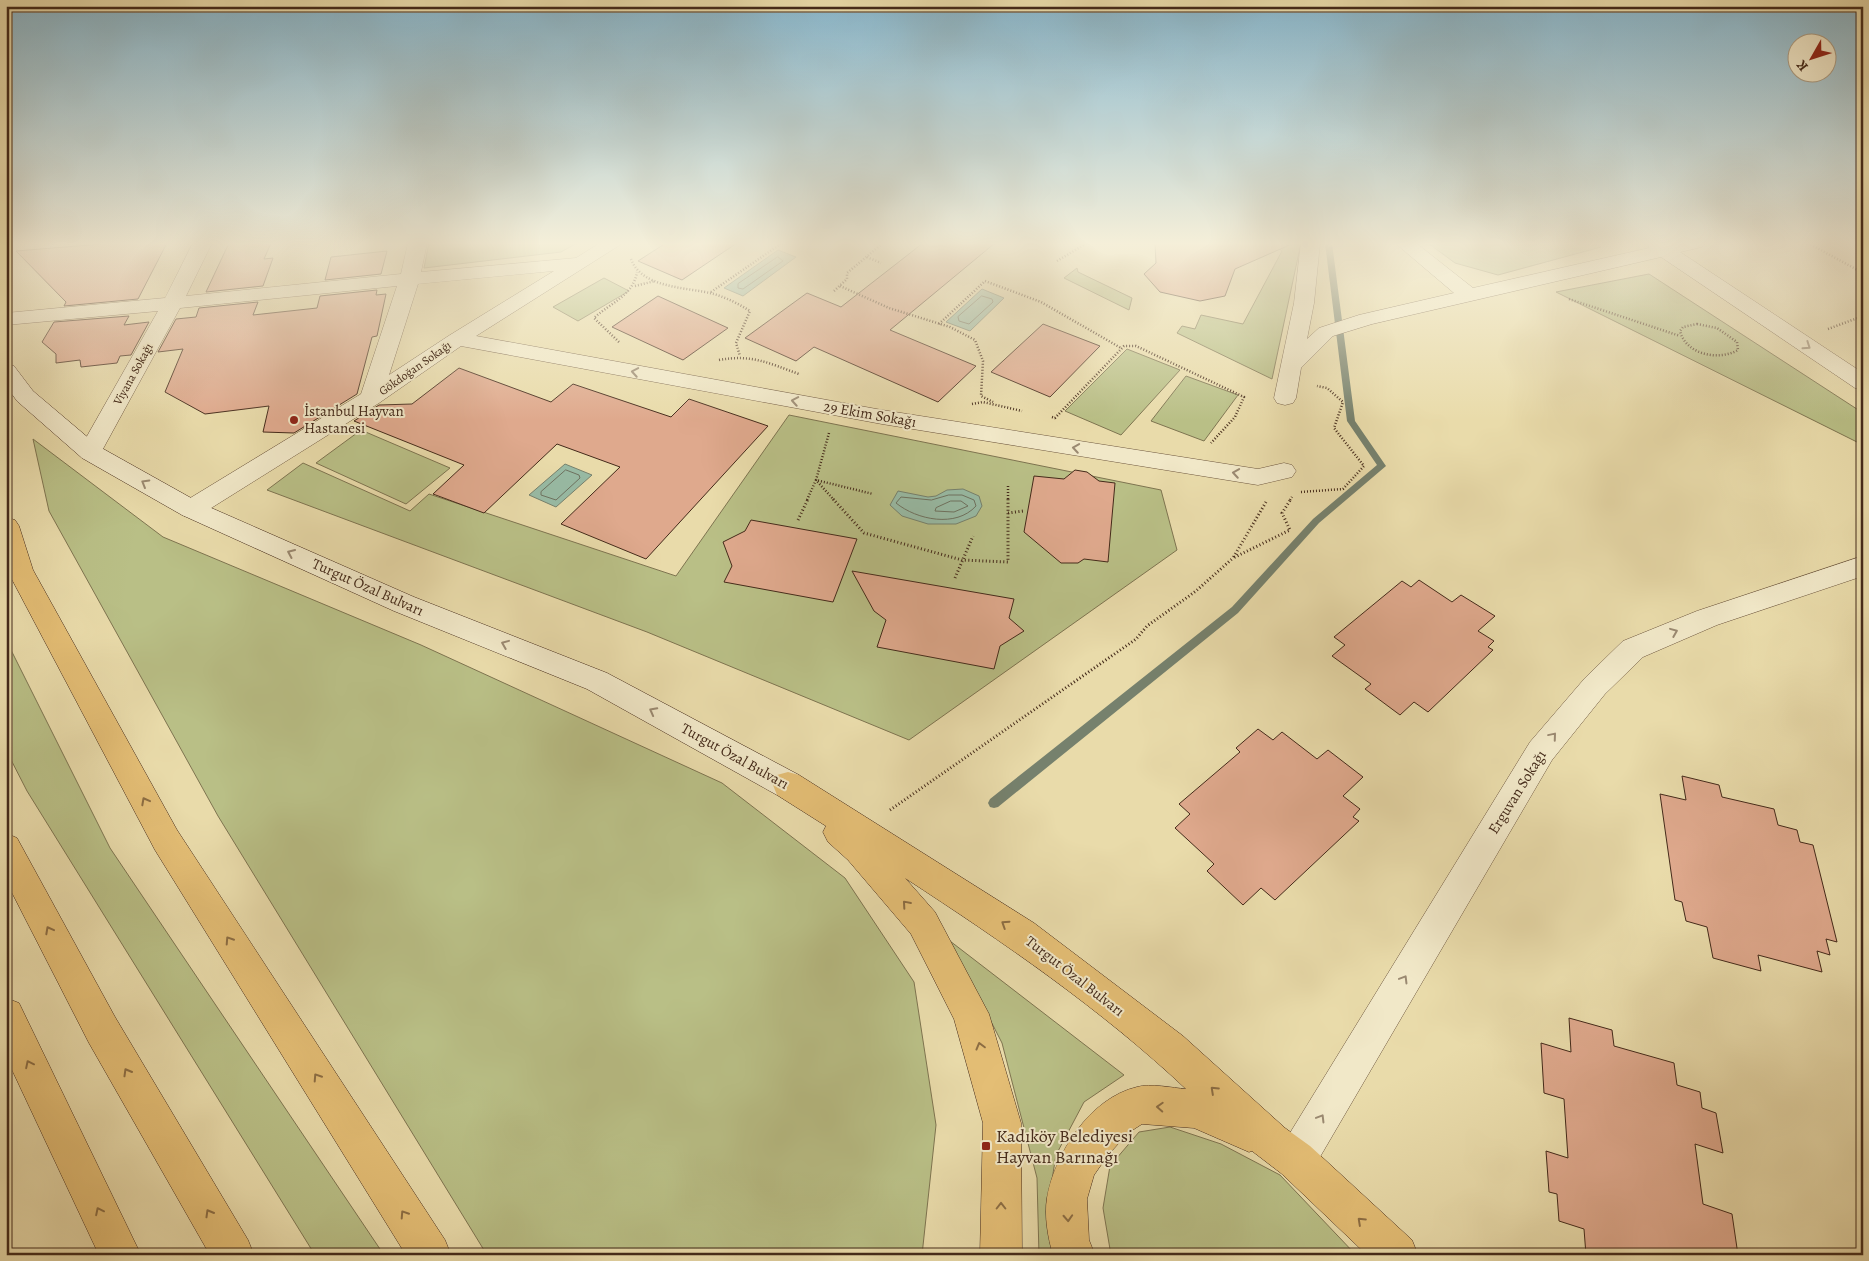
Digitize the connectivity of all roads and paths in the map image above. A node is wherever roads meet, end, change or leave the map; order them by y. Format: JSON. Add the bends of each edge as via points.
{"nodes":[{"id":1,"x":192,"y":302,"type":"edge"},
{"id":2,"x":402,"y":302,"type":"edge"},
{"id":3,"x":518,"y":302,"type":"edge"},
{"id":4,"x":611,"y":302,"type":"edge"},
{"id":5,"x":730,"y":302,"type":"edge"},
{"id":6,"x":875,"y":302,"type":"edge"},
{"id":7,"x":962,"y":302,"type":"edge"},
{"id":8,"x":1041,"y":302,"type":"edge"},
{"id":9,"x":1304,"y":302,"type":"edge"},
{"id":10,"x":1440,"y":302,"type":"edge"},
{"id":11,"x":1579,"y":302,"type":"edge"},
{"id":12,"x":1741,"y":302,"type":"edge"},
{"id":13,"x":172,"y":304,"type":"junction"},
{"id":14,"x":6,"y":319,"type":"edge"},
{"id":15,"x":939,"y":324,"type":"junction"},
{"id":16,"x":1680,"y":336,"type":"junction"},
{"id":17,"x":457,"y":339,"type":"junction"},
{"id":18,"x":622,"y":343,"type":"dead end"},
{"id":19,"x":1121,"y":348,"type":"junction"},
{"id":20,"x":740,"y":356,"type":"junction"},
{"id":21,"x":715,"y":361,"type":"dead end"},
{"id":22,"x":1290,"y":366,"type":"junction"},
{"id":23,"x":6,"y":371,"type":"edge"},
{"id":24,"x":800,"y":374,"type":"dead end"},
{"id":25,"x":1863,"y":383,"type":"edge"},
{"id":26,"x":371,"y":398,"type":"junction"},
{"id":27,"x":1285,"y":398,"type":"dead end"},
{"id":28,"x":997,"y":404,"type":"junction"},
{"id":29,"x":970,"y":405,"type":"dead end"},
{"id":30,"x":836,"y":409,"type":"junction"},
{"id":31,"x":1030,"y":413,"type":"dead end"},
{"id":32,"x":1046,"y":416,"type":"dead end"},
{"id":33,"x":1210,"y":444,"type":"dead end"},
{"id":34,"x":90,"y":452,"type":"junction"},
{"id":35,"x":1284,"y":472,"type":"dead end"},
{"id":36,"x":816,"y":480,"type":"junction"},
{"id":37,"x":1008,"y":486,"type":"dead end"},
{"id":38,"x":873,"y":494,"type":"dead end"},
{"id":39,"x":191,"y":509,"type":"junction"},
{"id":40,"x":1023,"y":511,"type":"dead end"},
{"id":41,"x":1008,"y":513,"type":"junction"},
{"id":42,"x":798,"y":520,"type":"dead end"},
{"id":43,"x":6,"y":526,"type":"edge"},
{"id":44,"x":973,"y":536,"type":"dead end"},
{"id":45,"x":1233,"y":558,"type":"dead end"},
{"id":46,"x":962,"y":560,"type":"junction"},
{"id":47,"x":1863,"y":566,"type":"edge"},
{"id":48,"x":955,"y":578,"type":"dead end"},
{"id":49,"x":788,"y":785,"type":"junction"},
{"id":50,"x":889,"y":811,"type":"dead end"},
{"id":51,"x":6,"y":848,"type":"edge"},
{"id":52,"x":6,"y":1016,"type":"edge"},
{"id":53,"x":1284,"y":1151,"type":"junction"},
{"id":54,"x":120,"y":1255,"type":"edge"},
{"id":55,"x":233,"y":1255,"type":"edge"},
{"id":56,"x":430,"y":1255,"type":"edge"},
{"id":57,"x":1001,"y":1255,"type":"edge"},
{"id":58,"x":1074,"y":1255,"type":"edge"},
{"id":59,"x":1397,"y":1255,"type":"edge"}],
"edges":[{"from":1,"to":13,"type":"street"},
{"from":2,"to":26,"type":"street"},
{"from":3,"to":17,"type":"street","name":"Gökdoğan Sokağı"},
{"from":4,"to":18,"type":"path","via":[[594,318]]},
{"from":5,"to":20,"type":"path","via":[[750,311],[736,343]]},
{"from":6,"to":15,"type":"path"},
{"from":7,"to":15,"type":"path"},
{"from":8,"to":19,"type":"path"},
{"from":9,"to":22,"type":"street"},
{"from":10,"to":22,"type":"street","via":[[1328,332]]},
{"from":11,"to":16,"type":"path"},
{"from":12,"to":25,"type":"street","one_way":true},
{"from":13,"to":14,"type":"street"},
{"from":13,"to":34,"type":"street","name":"Viyana Sokağı"},
{"from":15,"to":28,"type":"path","via":[[975,340],[983,361],[981,396]]},
{"from":16,"to":16,"type":"path","via":[[1690,346],[1710,354],[1728,355],[1738,350],[1737,342],[1726,332],[1707,325],[1683,327]]},
{"from":17,"to":26,"type":"street","name":"Gökdoğan Sokağı"},
{"from":30,"to":17,"type":"street","name":"29 Ekim Sokağı","one_way":true},
{"from":19,"to":32,"type":"path","via":[[1055,418]]},
{"from":19,"to":33,"type":"path","via":[[1136,346],[1244,398],[1236,416]]},
{"from":20,"to":21,"type":"path"},
{"from":20,"to":24,"type":"path"},
{"from":22,"to":27,"type":"street"},
{"from":23,"to":34,"type":"street","name":"Turgut Özal Bulvarı","via":[[25,396]]},
{"from":26,"to":39,"type":"street","name":"Gökdoğan Sokağı"},
{"from":28,"to":29,"type":"path","via":[[983,402]]},
{"from":28,"to":31,"type":"path"},
{"from":35,"to":30,"type":"street","name":"29 Ekim Sokağı","one_way":true,"via":[[1258,477]]},
{"from":30,"to":36,"type":"path"},
{"from":39,"to":34,"type":"street","name":"Turgut Özal Bulvarı","one_way":true},
{"from":36,"to":38,"type":"path"},
{"from":36,"to":42,"type":"path"},
{"from":36,"to":46,"type":"path","via":[[864,533]]},
{"from":37,"to":41,"type":"path"},
{"from":49,"to":39,"type":"street","name":"Turgut Özal Bulvarı","one_way":true,"via":[[597,681],[404,604]]},
{"from":40,"to":41,"type":"path"},
{"from":41,"to":46,"type":"path","via":[[1008,562]]},
{"from":56,"to":43,"type":"main road","one_way":true,"via":[[166,840],[20,570]]},
{"from":44,"to":46,"type":"path"},
{"from":45,"to":50,"type":"path","via":[[1196,591],[1147,626],[1136,639]]},
{"from":46,"to":48,"type":"path"},
{"from":53,"to":47,"type":"street","name":"Erguvan Sokağı","one_way":true,"via":[[1541,751],[1595,686],[1633,649],[1707,618]]},
{"from":53,"to":49,"type":"main road","name":"Turgut Özal Bulvarı","one_way":true,"via":[[1170,1049],[1022,935]]},
{"from":57,"to":49,"type":"main road","one_way":true,"via":[[1002,1123],[971,1014],[923,923],[859,850]]},
{"from":55,"to":51,"type":"main road","one_way":true,"via":[[102,1030]]},
{"from":54,"to":52,"type":"main road","one_way":true},
{"from":53,"to":58,"type":"main road","one_way":true,"via":[[1196,1109],[1138,1106],[1114,1120],[1077,1166],[1067,1199],[1069,1240]]},
{"from":59,"to":53,"type":"main road","name":"Turgut Özal Bulvarı","one_way":true}]}
